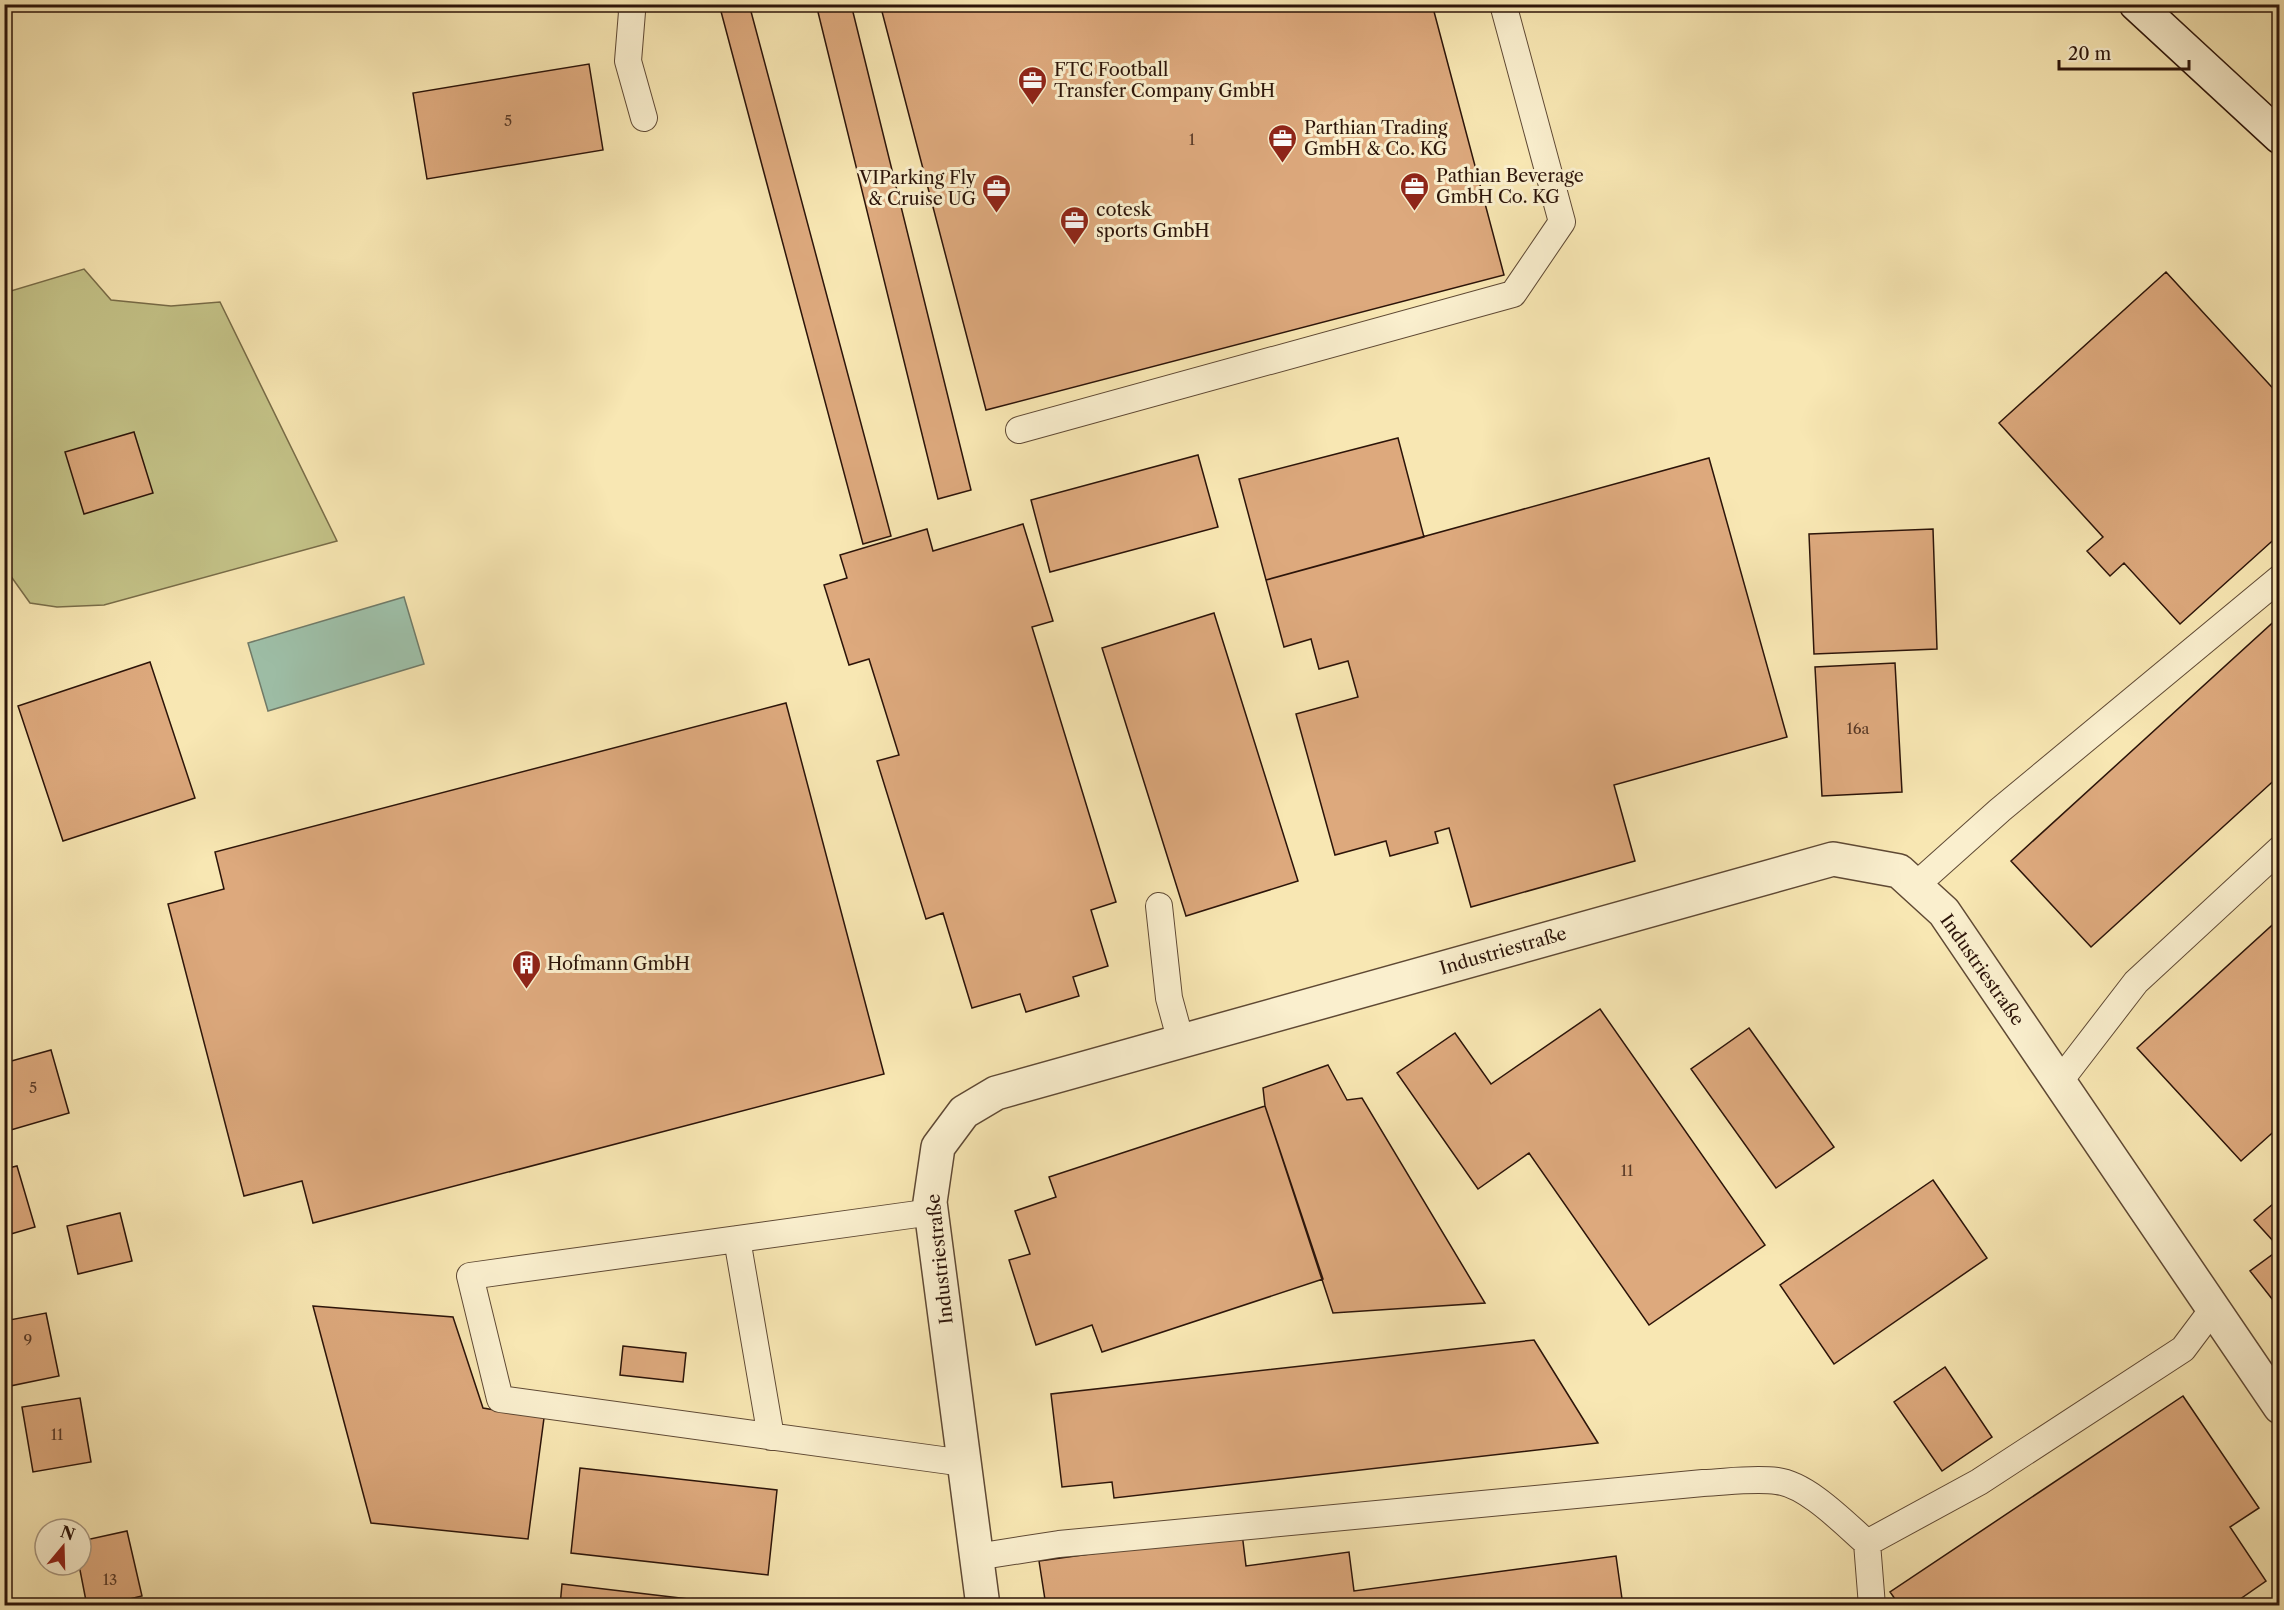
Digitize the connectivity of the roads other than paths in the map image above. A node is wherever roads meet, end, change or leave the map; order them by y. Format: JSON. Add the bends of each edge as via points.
{"nodes":[{"id":1,"x":630,"y":4,"type":"edge"},
{"id":2,"x":1503,"y":4,"type":"edge"},
{"id":3,"x":2136,"y":4,"type":"edge"},
{"id":4,"x":644,"y":118,"type":"dead end"},
{"id":5,"x":2280,"y":137,"type":"edge"},
{"id":6,"x":1019,"y":430,"type":"dead end"},
{"id":7,"x":2280,"y":578,"type":"edge"},
{"id":8,"x":2280,"y":849,"type":"edge"},
{"id":9,"x":1915,"y":886,"type":"junction"},
{"id":10,"x":1159,"y":906,"type":"dead end"},
{"id":11,"x":1181,"y":1042,"type":"junction"},
{"id":12,"x":2059,"y":1082,"type":"junction"},
{"id":13,"x":932,"y":1212,"type":"junction"},
{"id":14,"x":737,"y":1239,"type":"junction"},
{"id":15,"x":2213,"y":1309,"type":"junction"},
{"id":16,"x":2280,"y":1407,"type":"edge"},
{"id":17,"x":771,"y":1437,"type":"junction"},
{"id":18,"x":964,"y":1463,"type":"junction"},
{"id":19,"x":1867,"y":1543,"type":"junction"},
{"id":20,"x":976,"y":1557,"type":"junction"},
{"id":21,"x":982,"y":1605,"type":"edge"},
{"id":22,"x":1872,"y":1605,"type":"edge"}],
"edges":[{"from":1,"to":4,"type":"lane","via":[[628,62]]},
{"from":2,"to":6,"type":"lane","via":[[1562,222],[1513,294]]},
{"from":3,"to":5,"type":"street"},
{"from":7,"to":9,"type":"lane","via":[[2000,810]]},
{"from":8,"to":12,"type":"lane","via":[[2136,982]]},
{"from":9,"to":11,"type":"street","name":"Industriestraße","via":[[1899,871],[1833,859]]},
{"from":9,"to":12,"type":"street","name":"Industriestraße","via":[[1944,912]]},
{"from":10,"to":11,"type":"lane","via":[[1169,998]]},
{"from":11,"to":13,"type":"street","name":"Industriestraße","via":[[996,1094],[964,1112],[938,1147]]},
{"from":12,"to":15,"type":"street","name":"Industriestraße"},
{"from":13,"to":14,"type":"lane"},
{"from":13,"to":18,"type":"street","name":"Industriestraße"},
{"from":14,"to":17,"type":"lane"},
{"from":14,"to":17,"type":"lane","via":[[470,1276],[500,1399]]},
{"from":15,"to":16,"type":"street","name":"Industriestraße"},
{"from":15,"to":19,"type":"lane","via":[[2183,1350],[1979,1482]]},
{"from":17,"to":18,"type":"lane"},
{"from":18,"to":20,"type":"street","name":"Industriestraße"},
{"from":19,"to":20,"type":"lane","via":[[1814,1496],[1779,1481],[1744,1481],[1144,1535]]},
{"from":19,"to":22,"type":"lane"},
{"from":20,"to":21,"type":"street","name":"Industriestraße"}]}
